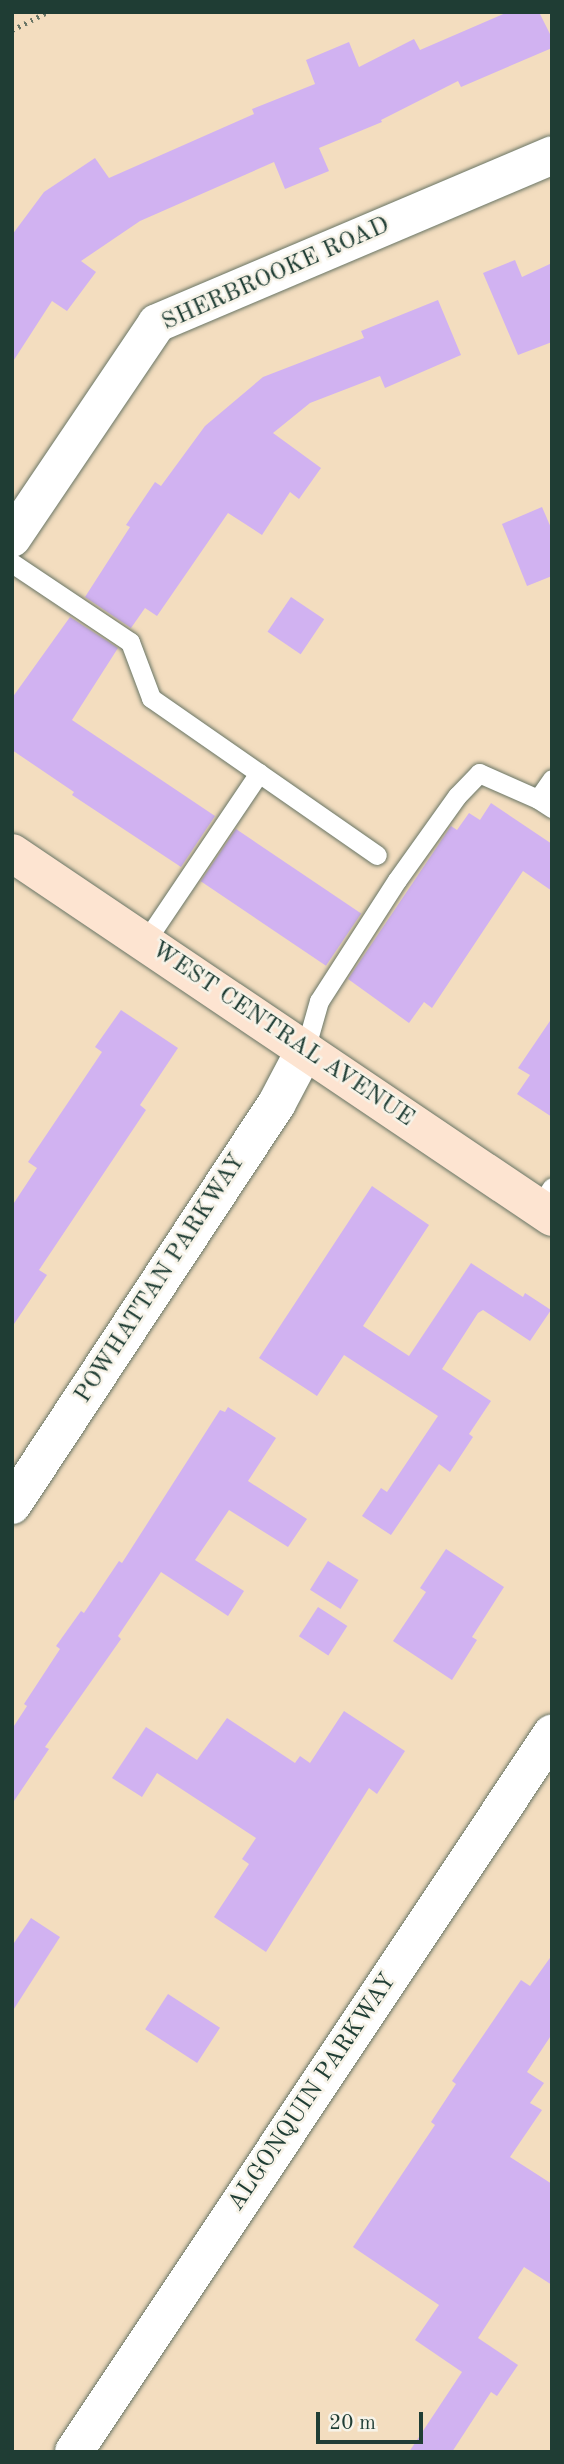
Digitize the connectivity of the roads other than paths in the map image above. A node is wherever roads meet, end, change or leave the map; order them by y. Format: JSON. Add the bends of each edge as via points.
{"nodes":[{"id":1,"x":552,"y":155,"type":"edge"},
{"id":2,"x":15,"y":529,"type":"edge"},
{"id":3,"x":12,"y":564,"type":"edge"},
{"id":4,"x":259,"y":773,"type":"junction"},
{"id":5,"x":552,"y":779,"type":"edge"},
{"id":6,"x":545,"y":803,"type":"edge"},
{"id":7,"x":12,"y":853,"type":"edge"},
{"id":8,"x":377,"y":855,"type":"dead end"},
{"id":9,"x":145,"y":942,"type":"junction"},
{"id":10,"x":305,"y":1050,"type":"junction"},
{"id":11,"x":547,"y":1204,"type":"edge"},
{"id":12,"x":12,"y":1505,"type":"edge"},
{"id":13,"x":552,"y":1734,"type":"edge"},
{"id":14,"x":74,"y":2452,"type":"edge"}],
"edges":[{"from":1,"to":2,"type":"street","name":"SHERBROOKE ROAD","via":[[157,323]]},
{"from":3,"to":4,"type":"lane","via":[[130,642],[151,698]]},
{"from":4,"to":8,"type":"lane"},
{"from":4,"to":9,"type":"lane"},
{"from":5,"to":6,"type":"lane"},
{"from":6,"to":10,"type":"lane","via":[[478,773],[397,880],[319,1001]]},
{"from":7,"to":9,"type":"main road","name":"WEST CENTRAL AVENUE"},
{"from":9,"to":10,"type":"main road","name":"WEST CENTRAL AVENUE"},
{"from":10,"to":11,"type":"main road","name":"WEST CENTRAL AVENUE"},
{"from":10,"to":12,"type":"street","name":"POWHATTAN PARKWAY","via":[[277,1103]]},
{"from":13,"to":14,"type":"street","name":"ALGONQUIN PARKWAY"}]}
